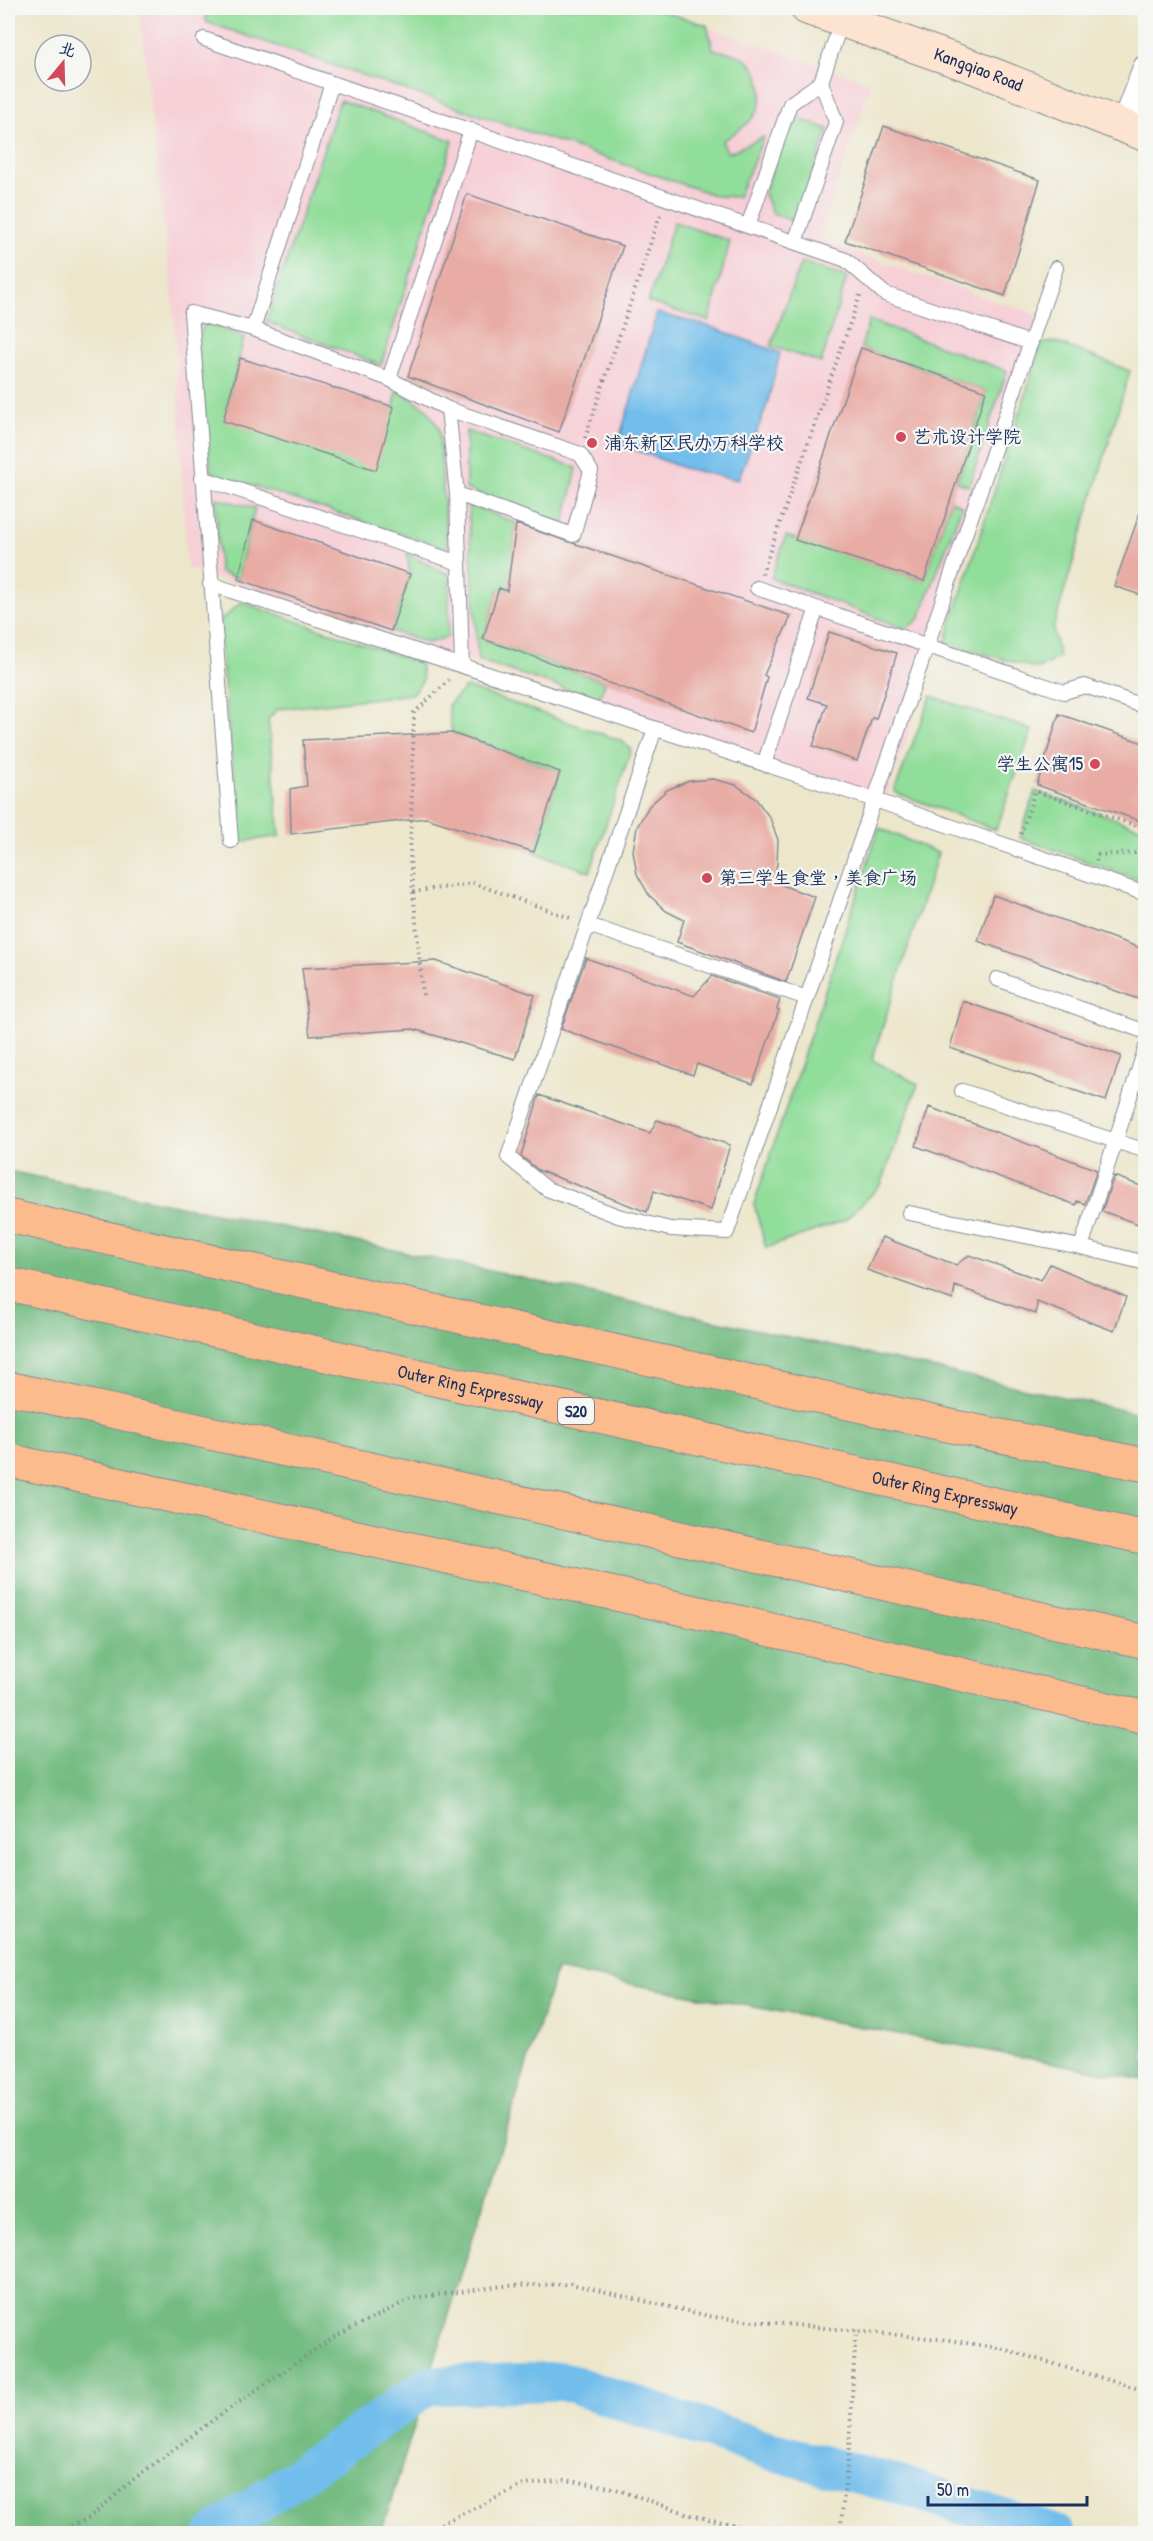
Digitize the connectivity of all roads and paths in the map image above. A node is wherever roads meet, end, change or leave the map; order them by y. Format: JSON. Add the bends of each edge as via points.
{"nodes":[{"id":1,"x":807,"y":8,"type":"edge"},
{"id":2,"x":842,"y":20,"type":"junction"},
{"id":3,"x":204,"y":39,"type":"dead end"},
{"id":4,"x":1146,"y":68,"type":"edge"},
{"id":5,"x":821,"y":82,"type":"junction"},
{"id":6,"x":332,"y":83,"type":"junction"},
{"id":7,"x":471,"y":130,"type":"junction"},
{"id":8,"x":1134,"y":131,"type":"edge"},
{"id":9,"x":666,"y":198,"type":"junction"},
{"id":10,"x":748,"y":226,"type":"junction"},
{"id":11,"x":795,"y":242,"type":"junction"},
{"id":12,"x":1056,"y":268,"type":"dead end"},
{"id":13,"x":866,"y":277,"type":"junction"},
{"id":14,"x":252,"y":329,"type":"junction"},
{"id":15,"x":1030,"y":343,"type":"junction"},
{"id":16,"x":389,"y":379,"type":"junction"},
{"id":17,"x":448,"y":409,"type":"junction"},
{"id":18,"x":580,"y":454,"type":"junction"},
{"id":19,"x":202,"y":478,"type":"junction"},
{"id":20,"x":457,"y":495,"type":"junction"},
{"id":21,"x":459,"y":563,"type":"junction"},
{"id":22,"x":210,"y":584,"type":"junction"},
{"id":23,"x":757,"y":588,"type":"joint"},
{"id":24,"x":817,"y":608,"type":"junction"},
{"id":25,"x":927,"y":645,"type":"junction"},
{"id":26,"x":462,"y":666,"type":"junction"},
{"id":27,"x":1146,"y":707,"type":"edge"},
{"id":28,"x":655,"y":729,"type":"junction"},
{"id":29,"x":764,"y":764,"type":"junction"},
{"id":30,"x":875,"y":800,"type":"junction"},
{"id":31,"x":1146,"y":829,"type":"edge"},
{"id":32,"x":231,"y":841,"type":"dead end"},
{"id":33,"x":1146,"y":845,"type":"edge"},
{"id":34,"x":1017,"y":849,"type":"junction"},
{"id":35,"x":1092,"y":875,"type":"junction"},
{"id":36,"x":413,"y":892,"type":"junction"},
{"id":37,"x":1146,"y":894,"type":"edge"},
{"id":38,"x":588,"y":925,"type":"junction"},
{"id":39,"x":997,"y":979,"type":"dead end"},
{"id":40,"x":423,"y":995,"type":"dead end"},
{"id":41,"x":807,"y":998,"type":"junction"},
{"id":42,"x":1146,"y":1032,"type":"edge"},
{"id":43,"x":1146,"y":1047,"type":"edge"},
{"id":44,"x":962,"y":1091,"type":"dead end"},
{"id":45,"x":1115,"y":1142,"type":"junction"},
{"id":46,"x":1146,"y":1150,"type":"edge"},
{"id":47,"x":909,"y":1213,"type":"dead end"},
{"id":48,"x":8,"y":1216,"type":"edge"},
{"id":49,"x":1081,"y":1247,"type":"junction"},
{"id":50,"x":1146,"y":1263,"type":"edge"},
{"id":51,"x":8,"y":1284,"type":"edge"},
{"id":52,"x":8,"y":1388,"type":"edge"},
{"id":53,"x":8,"y":1460,"type":"edge"},
{"id":54,"x":1146,"y":1465,"type":"edge"},
{"id":55,"x":1146,"y":1538,"type":"edge"},
{"id":56,"x":1146,"y":1642,"type":"edge"},
{"id":57,"x":1146,"y":1718,"type":"edge"},
{"id":58,"x":856,"y":2330,"type":"junction"},
{"id":59,"x":1146,"y":2391,"type":"edge"},
{"id":60,"x":55,"y":2534,"type":"edge"},
{"id":61,"x":419,"y":2534,"type":"edge"},
{"id":62,"x":776,"y":2534,"type":"edge"},
{"id":63,"x":840,"y":2534,"type":"edge"}],
"edges":[{"from":1,"to":2,"type":"main road","name":"Kangqiao Road"},
{"from":2,"to":5,"type":"lane"},
{"from":2,"to":8,"type":"main road","name":"Kangqiao Road"},
{"from":3,"to":6,"type":"lane"},
{"from":4,"to":8,"type":"street"},
{"from":5,"to":10,"type":"lane","via":[[790,104]]},
{"from":5,"to":11,"type":"lane","via":[[836,122]]},
{"from":6,"to":7,"type":"lane"},
{"from":6,"to":14,"type":"lane"},
{"from":7,"to":9,"type":"lane"},
{"from":7,"to":16,"type":"lane"},
{"from":9,"to":10,"type":"lane"},
{"from":9,"to":18,"type":"path"},
{"from":10,"to":11,"type":"lane"},
{"from":11,"to":13,"type":"lane","via":[[846,260]]},
{"from":12,"to":15,"type":"lane"},
{"from":13,"to":15,"type":"lane","via":[[885,294]]},
{"from":13,"to":23,"type":"path"},
{"from":14,"to":16,"type":"lane"},
{"from":14,"to":19,"type":"lane","via":[[191,313]]},
{"from":15,"to":25,"type":"lane"},
{"from":16,"to":17,"type":"lane"},
{"from":17,"to":18,"type":"lane"},
{"from":17,"to":20,"type":"lane"},
{"from":18,"to":20,"type":"lane","via":[[591,471],[573,534]]},
{"from":19,"to":21,"type":"lane"},
{"from":19,"to":22,"type":"lane"},
{"from":20,"to":21,"type":"lane"},
{"from":21,"to":26,"type":"lane"},
{"from":22,"to":26,"type":"lane"},
{"from":22,"to":32,"type":"lane"},
{"from":23,"to":24,"type":"lane"},
{"from":24,"to":25,"type":"lane"},
{"from":24,"to":29,"type":"lane"},
{"from":25,"to":27,"type":"lane","via":[[1064,692],[1085,686]]},
{"from":25,"to":30,"type":"lane"},
{"from":26,"to":28,"type":"lane"},
{"from":26,"to":36,"type":"path","via":[[414,713],[410,859]]},
{"from":28,"to":29,"type":"lane"},
{"from":28,"to":38,"type":"lane"},
{"from":29,"to":30,"type":"lane"},
{"from":30,"to":34,"type":"lane"},
{"from":30,"to":41,"type":"lane"},
{"from":31,"to":34,"type":"path","via":[[1035,791]]},
{"from":33,"to":35,"type":"path","via":[[1135,853],[1098,855]]},
{"from":34,"to":35,"type":"lane"},
{"from":35,"to":37,"type":"lane"},
{"from":36,"to":38,"type":"path","via":[[473,883]]},
{"from":36,"to":40,"type":"path"},
{"from":38,"to":41,"type":"lane"},
{"from":38,"to":41,"type":"lane","via":[[508,1158],[547,1189],[618,1216],[670,1229],[727,1232]]},
{"from":39,"to":42,"type":"lane"},
{"from":43,"to":45,"type":"lane"},
{"from":44,"to":45,"type":"lane"},
{"from":45,"to":46,"type":"lane"},
{"from":45,"to":49,"type":"lane"},
{"from":47,"to":49,"type":"lane"},
{"from":48,"to":54,"type":"highway","via":[[951,1426]]},
{"from":49,"to":50,"type":"lane"},
{"from":51,"to":55,"type":"highway","name":"Outer Ring Expressway","number":"S20"},
{"from":52,"to":56,"type":"highway"},
{"from":53,"to":57,"type":"highway","via":[[671,1607]]},
{"from":58,"to":59,"type":"path","via":[[1003,2349]]},
{"from":58,"to":60,"type":"path","via":[[713,2317],[571,2284],[503,2286],[413,2298],[334,2337],[213,2420],[89,2518]]},
{"from":58,"to":63,"type":"path"},
{"from":61,"to":62,"type":"path","via":[[524,2485],[565,2480],[610,2487],[694,2516]]}]}
